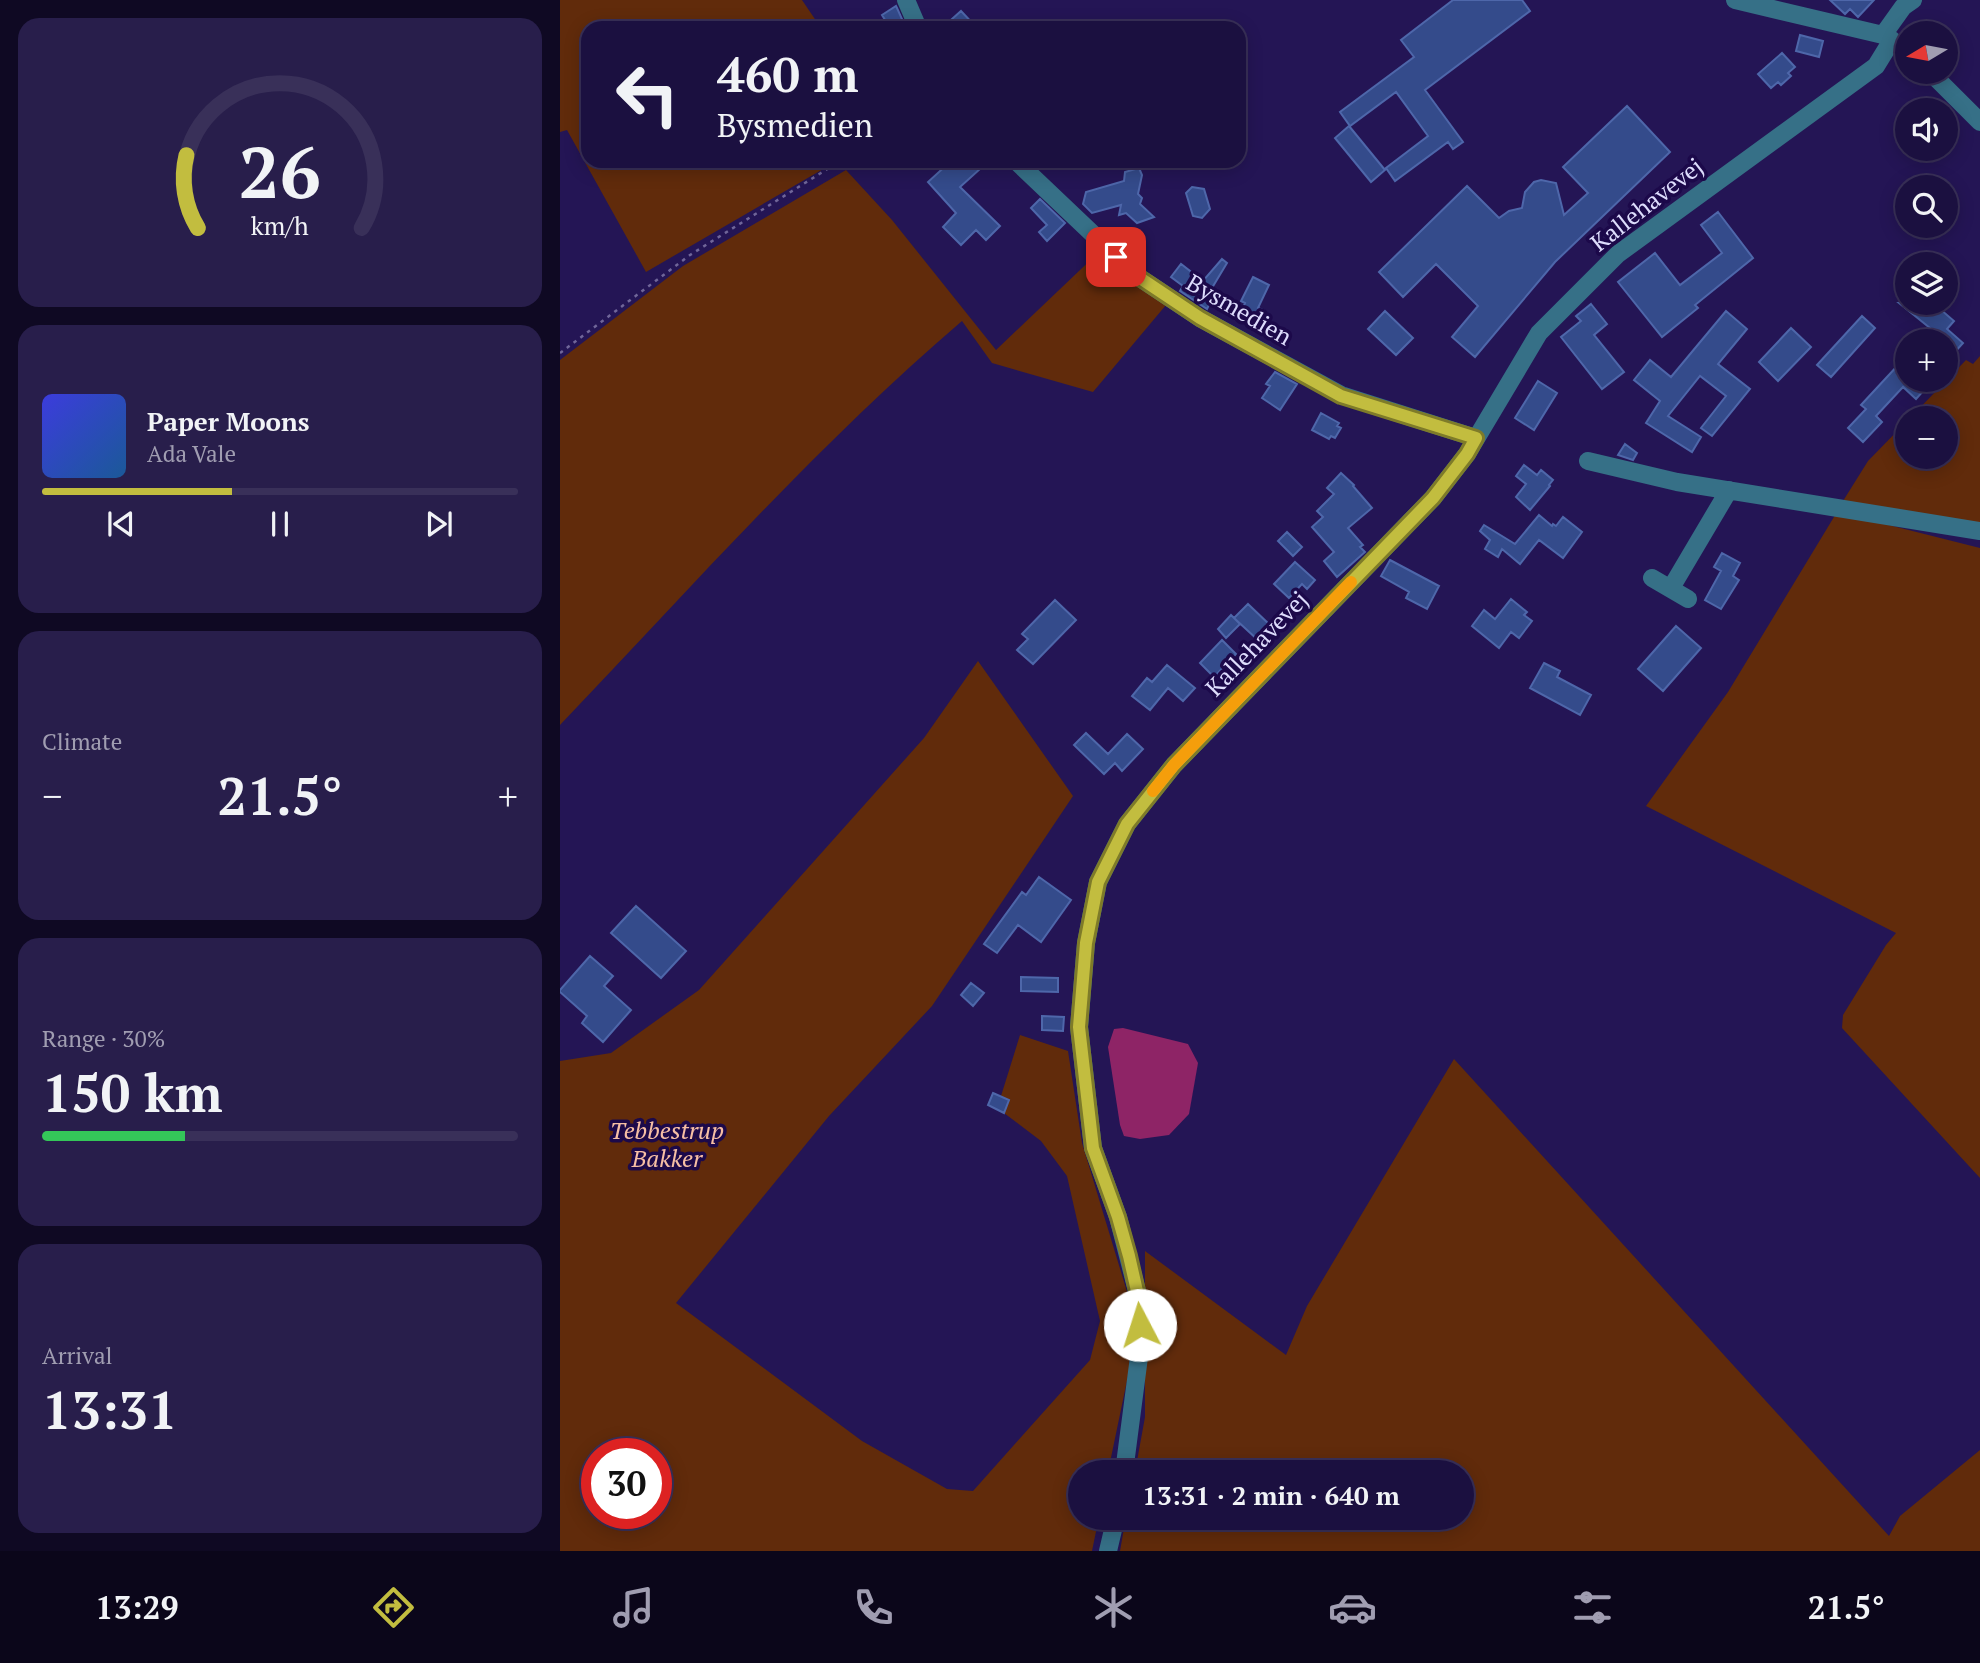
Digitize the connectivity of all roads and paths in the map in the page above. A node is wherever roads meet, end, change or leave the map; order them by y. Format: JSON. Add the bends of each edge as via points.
{"nodes":[{"id":1,"x":906,"y":0,"type":"edge"},
{"id":2,"x":1735,"y":0,"type":"edge"},
{"id":3,"x":1913,"y":0,"type":"edge"},
{"id":4,"x":915,"y":21,"type":"edge"},
{"id":5,"x":1887,"y":38,"type":"junction"},
{"id":6,"x":1895,"y":43,"type":"edge"},
{"id":7,"x":1942,"y":84,"type":"edge"},
{"id":8,"x":1980,"y":122,"type":"edge"},
{"id":9,"x":829,"y":168,"type":"edge"},
{"id":10,"x":1023,"y":168,"type":"edge"},
{"id":11,"x":560,"y":353,"type":"edge"},
{"id":12,"x":1476,"y":438,"type":"junction"},
{"id":13,"x":1588,"y":461,"type":"dead end"},
{"id":14,"x":1729,"y":490,"type":"junction"},
{"id":15,"x":1980,"y":531,"type":"edge"},
{"id":16,"x":1653,"y":578,"type":"dead end"},
{"id":17,"x":1671,"y":588,"type":"junction"},
{"id":18,"x":1688,"y":599,"type":"dead end"},
{"id":19,"x":1126,"y":1460,"type":"edge"},
{"id":20,"x":1113,"y":1530,"type":"edge"},
{"id":21,"x":1108,"y":1551,"type":"edge"}],
"edges":[{"from":1,"to":4,"type":"street"},
{"from":2,"to":5,"type":"street"},
{"from":3,"to":5,"type":"street","name":"Kallehavevej","via":[[1903,7]]},
{"from":5,"to":6,"type":"street"},
{"from":5,"to":12,"type":"street","name":"Kallehavevej","via":[[1876,66],[1618,254],[1539,333]]},
{"from":7,"to":8,"type":"street"},
{"from":9,"to":11,"type":"path","via":[[690,255]]},
{"from":10,"to":12,"type":"street","name":"Bysmedien","via":[[1137,276],[1200,318],[1341,396]]},
{"from":12,"to":19,"type":"street","name":"Kallehavevej","via":[[1433,498],[1174,765],[1127,824],[1098,882],[1086,943],[1079,1027],[1093,1148],[1118,1217],[1137,1291],[1139,1357]]},
{"from":13,"to":14,"type":"street"},
{"from":14,"to":15,"type":"street"},
{"from":14,"to":17,"type":"street"},
{"from":16,"to":17,"type":"street"},
{"from":17,"to":18,"type":"street"},
{"from":20,"to":21,"type":"street"}]}
